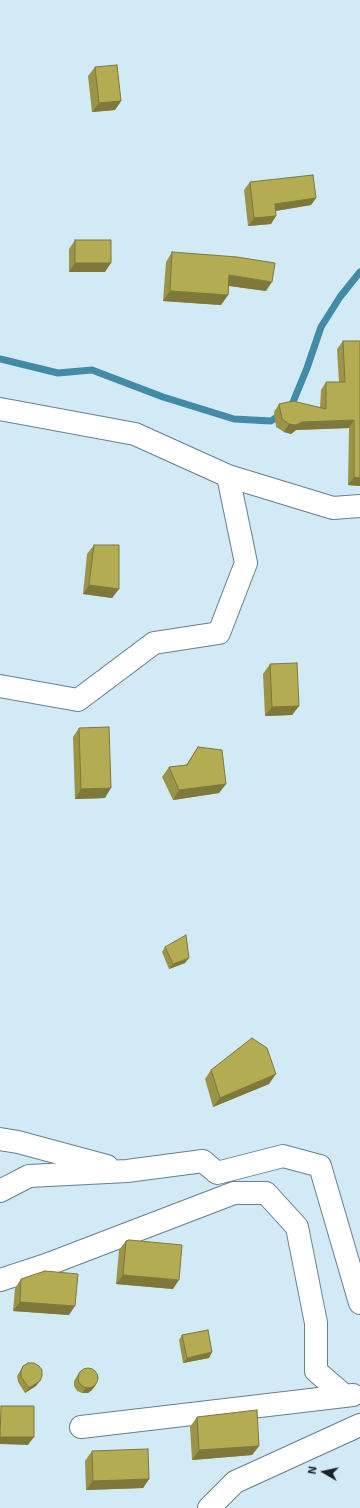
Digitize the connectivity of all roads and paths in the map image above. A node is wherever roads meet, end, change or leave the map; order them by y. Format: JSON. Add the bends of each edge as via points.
{"nodes":[{"id":1,"x":0,"y":409,"type":"edge"},
{"id":2,"x":228,"y":476,"type":"junction"},
{"id":3,"x":360,"y":506,"type":"edge"},
{"id":4,"x":0,"y":686,"type":"edge"},
{"id":5,"x":0,"y":1139,"type":"edge"},
{"id":6,"x":127,"y":1171,"type":"junction"},
{"id":7,"x":0,"y":1191,"type":"edge"},
{"id":8,"x":0,"y":1280,"type":"edge"},
{"id":9,"x":360,"y":1303,"type":"edge"},
{"id":10,"x":352,"y":1395,"type":"edge"},
{"id":11,"x":81,"y":1426,"type":"dead end"},
{"id":12,"x":360,"y":1426,"type":"edge"},
{"id":13,"x":209,"y":1508,"type":"edge"}],
"edges":[{"from":1,"to":2,"type":"street","via":[[135,434]]},
{"from":2,"to":3,"type":"street","via":[[332,508]]},
{"from":2,"to":4,"type":"street","via":[[246,563],[219,633],[154,643],[78,700]]},
{"from":5,"to":6,"type":"street"},
{"from":6,"to":7,"type":"street","via":[[29,1176]]},
{"from":6,"to":9,"type":"street","via":[[204,1161],[217,1174],[283,1156],[320,1166]]},
{"from":8,"to":10,"type":"street","via":[[234,1193],[266,1193],[296,1227],[316,1322],[316,1372]]},
{"from":10,"to":11,"type":"street"},
{"from":12,"to":13,"type":"street","via":[[235,1482]]}]}
